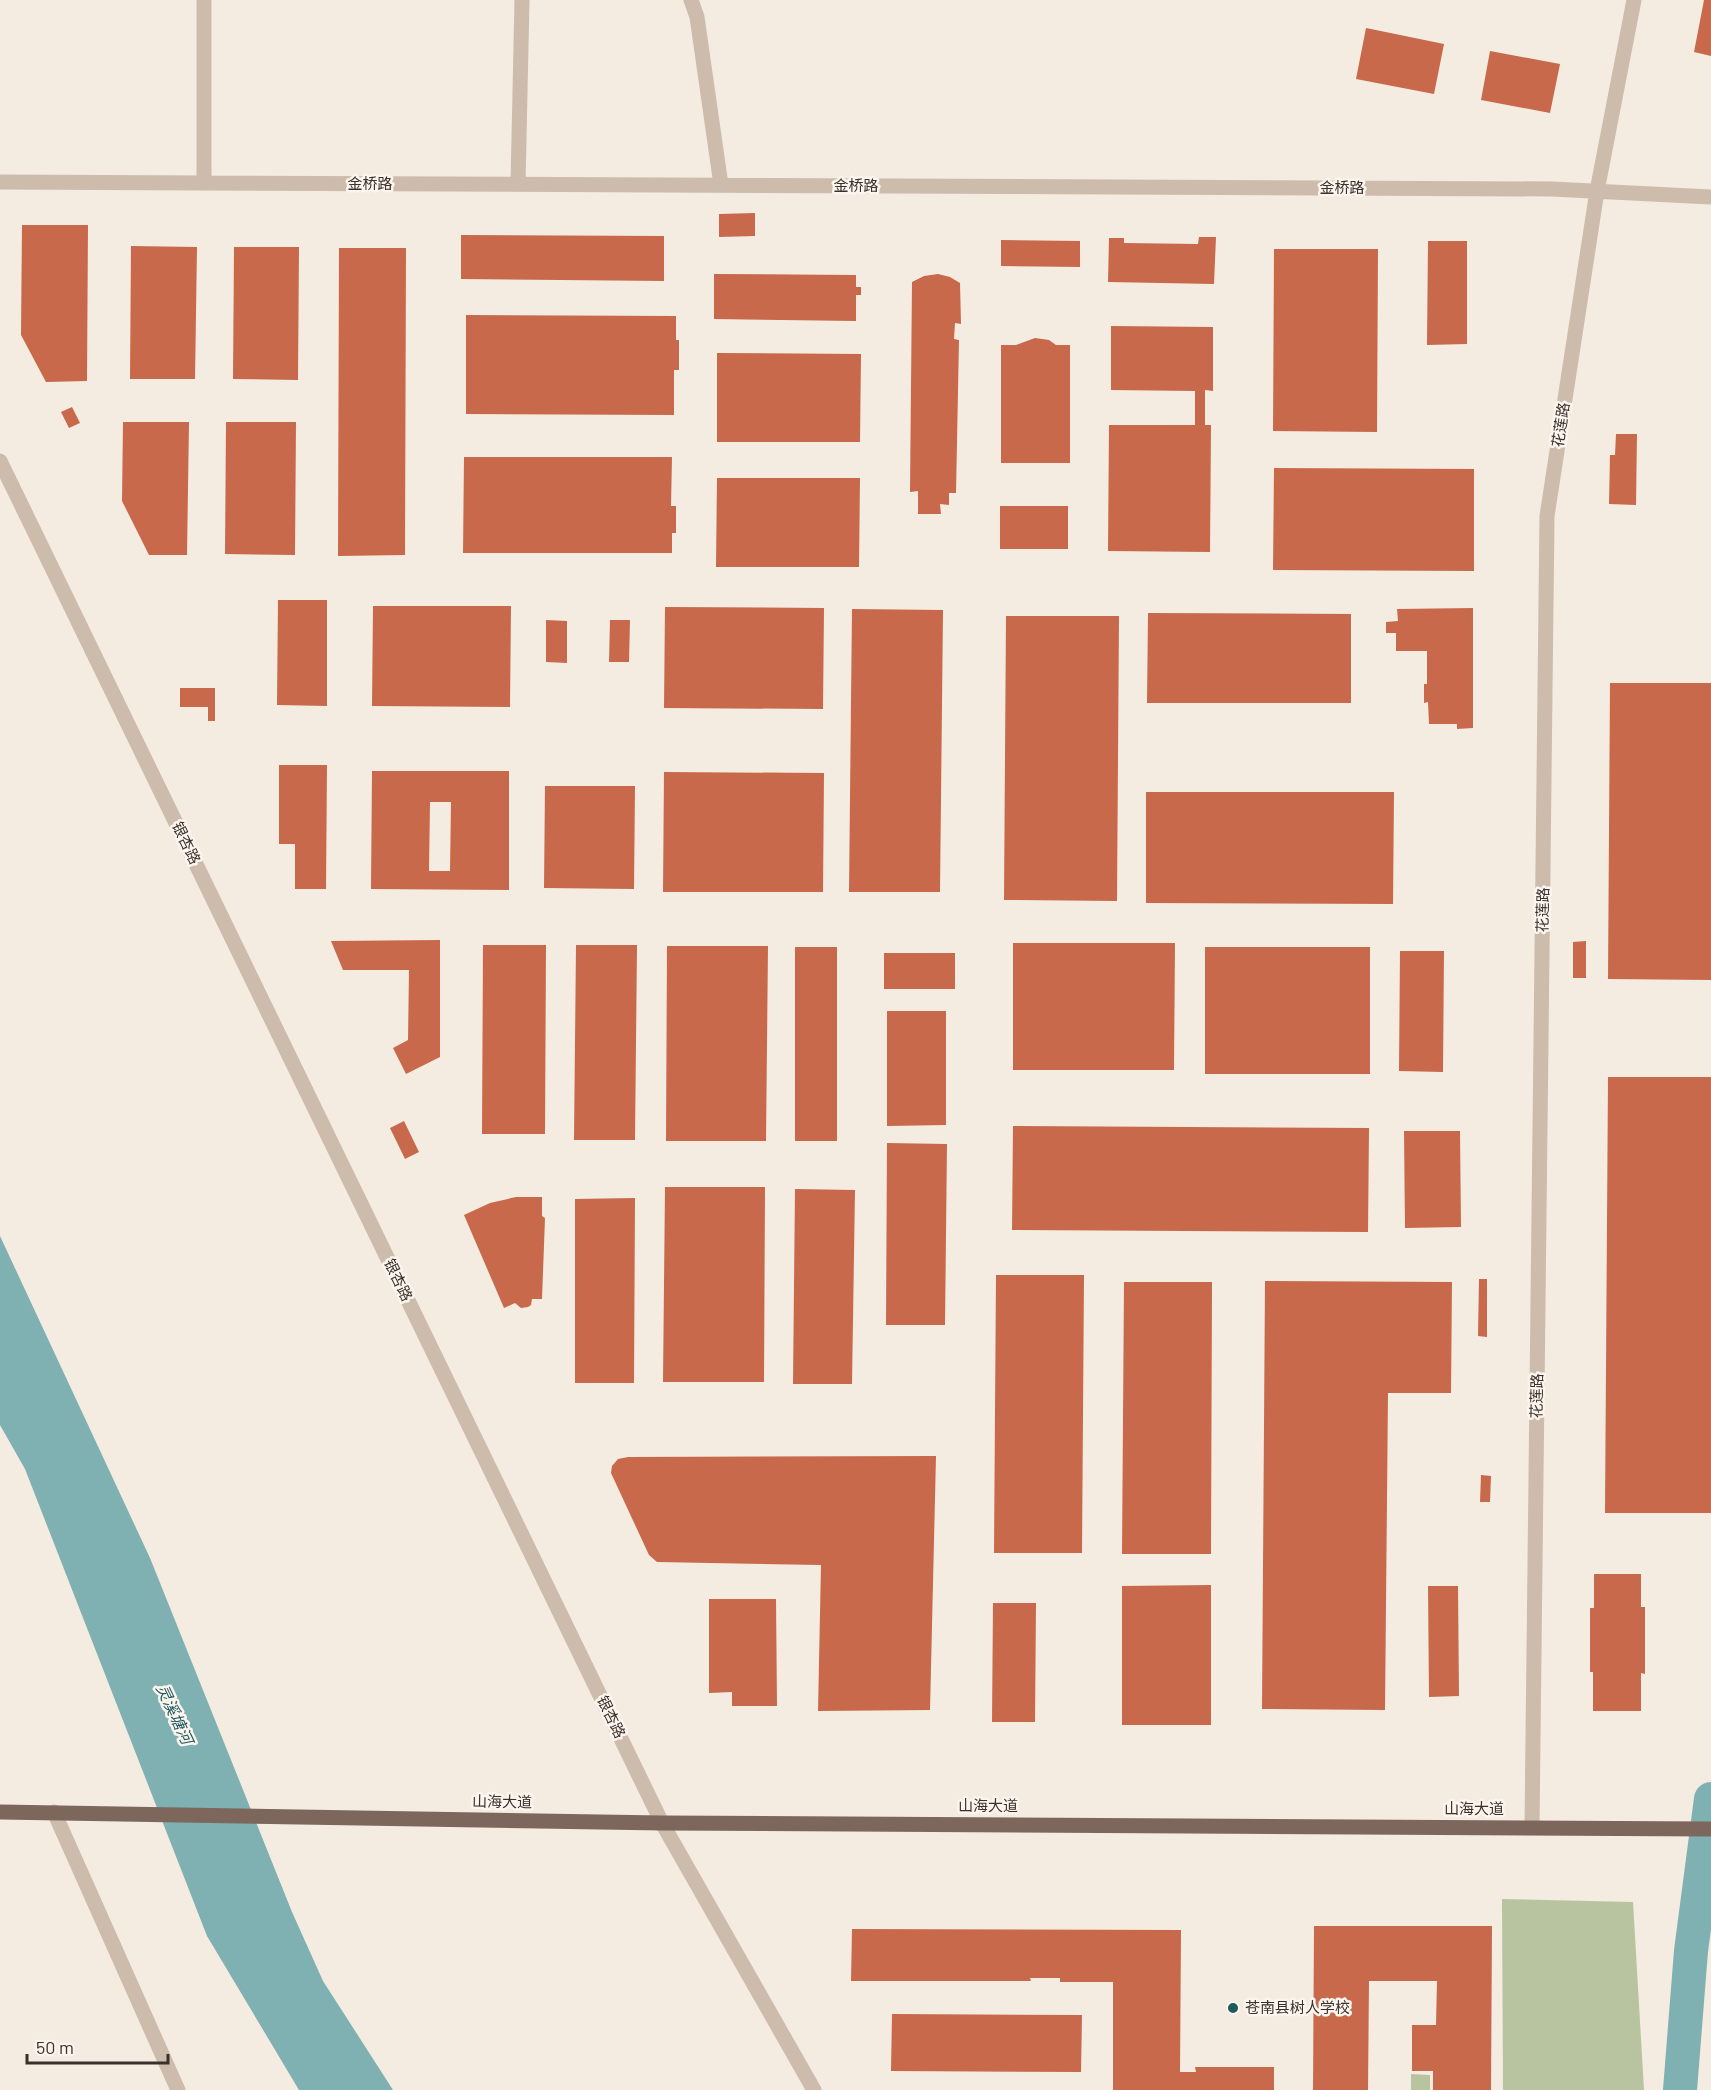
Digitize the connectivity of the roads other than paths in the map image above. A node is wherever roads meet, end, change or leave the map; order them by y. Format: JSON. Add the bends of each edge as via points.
{"nodes":[{"id":1,"x":204,"y":0,"type":"edge"},
{"id":2,"x":522,"y":0,"type":"edge"},
{"id":3,"x":691,"y":0,"type":"edge"},
{"id":4,"x":1634,"y":0,"type":"edge"},
{"id":5,"x":0,"y":182,"type":"edge"},
{"id":6,"x":204,"y":183,"type":"junction"},
{"id":7,"x":518,"y":184,"type":"junction"},
{"id":8,"x":721,"y":185,"type":"junction"},
{"id":9,"x":1597,"y":191,"type":"junction"},
{"id":10,"x":1711,"y":197,"type":"edge"},
{"id":11,"x":0,"y":460,"type":"edge"},
{"id":12,"x":0,"y":1812,"type":"edge"},
{"id":13,"x":54,"y":1812,"type":"junction"},
{"id":14,"x":662,"y":1823,"type":"junction"},
{"id":15,"x":1532,"y":1827,"type":"junction"},
{"id":16,"x":1711,"y":1829,"type":"edge"},
{"id":17,"x":178,"y":2090,"type":"edge"},
{"id":18,"x":814,"y":2090,"type":"edge"}],
"edges":[{"from":1,"to":6,"type":"street"},
{"from":2,"to":7,"type":"street"},
{"from":3,"to":8,"type":"street","via":[[697,17]]},
{"from":4,"to":9,"type":"street","name":"花莲路"},
{"from":5,"to":6,"type":"street","name":"金桥路"},
{"from":6,"to":7,"type":"street","name":"金桥路"},
{"from":7,"to":8,"type":"street","name":"金桥路"},
{"from":8,"to":9,"type":"street","name":"金桥路"},
{"from":9,"to":10,"type":"street","name":"金桥路"},
{"from":9,"to":15,"type":"street","name":"花莲路","via":[[1547,516]]},
{"from":11,"to":14,"type":"street","name":"银杏路"},
{"from":12,"to":13,"type":"main road"},
{"from":13,"to":14,"type":"main road","name":"山海大道"},
{"from":13,"to":17,"type":"street"},
{"from":14,"to":15,"type":"main road","name":"山海大道"},
{"from":14,"to":18,"type":"street","name":"银杏路"},
{"from":15,"to":16,"type":"main road","name":"山海大道"}]}
